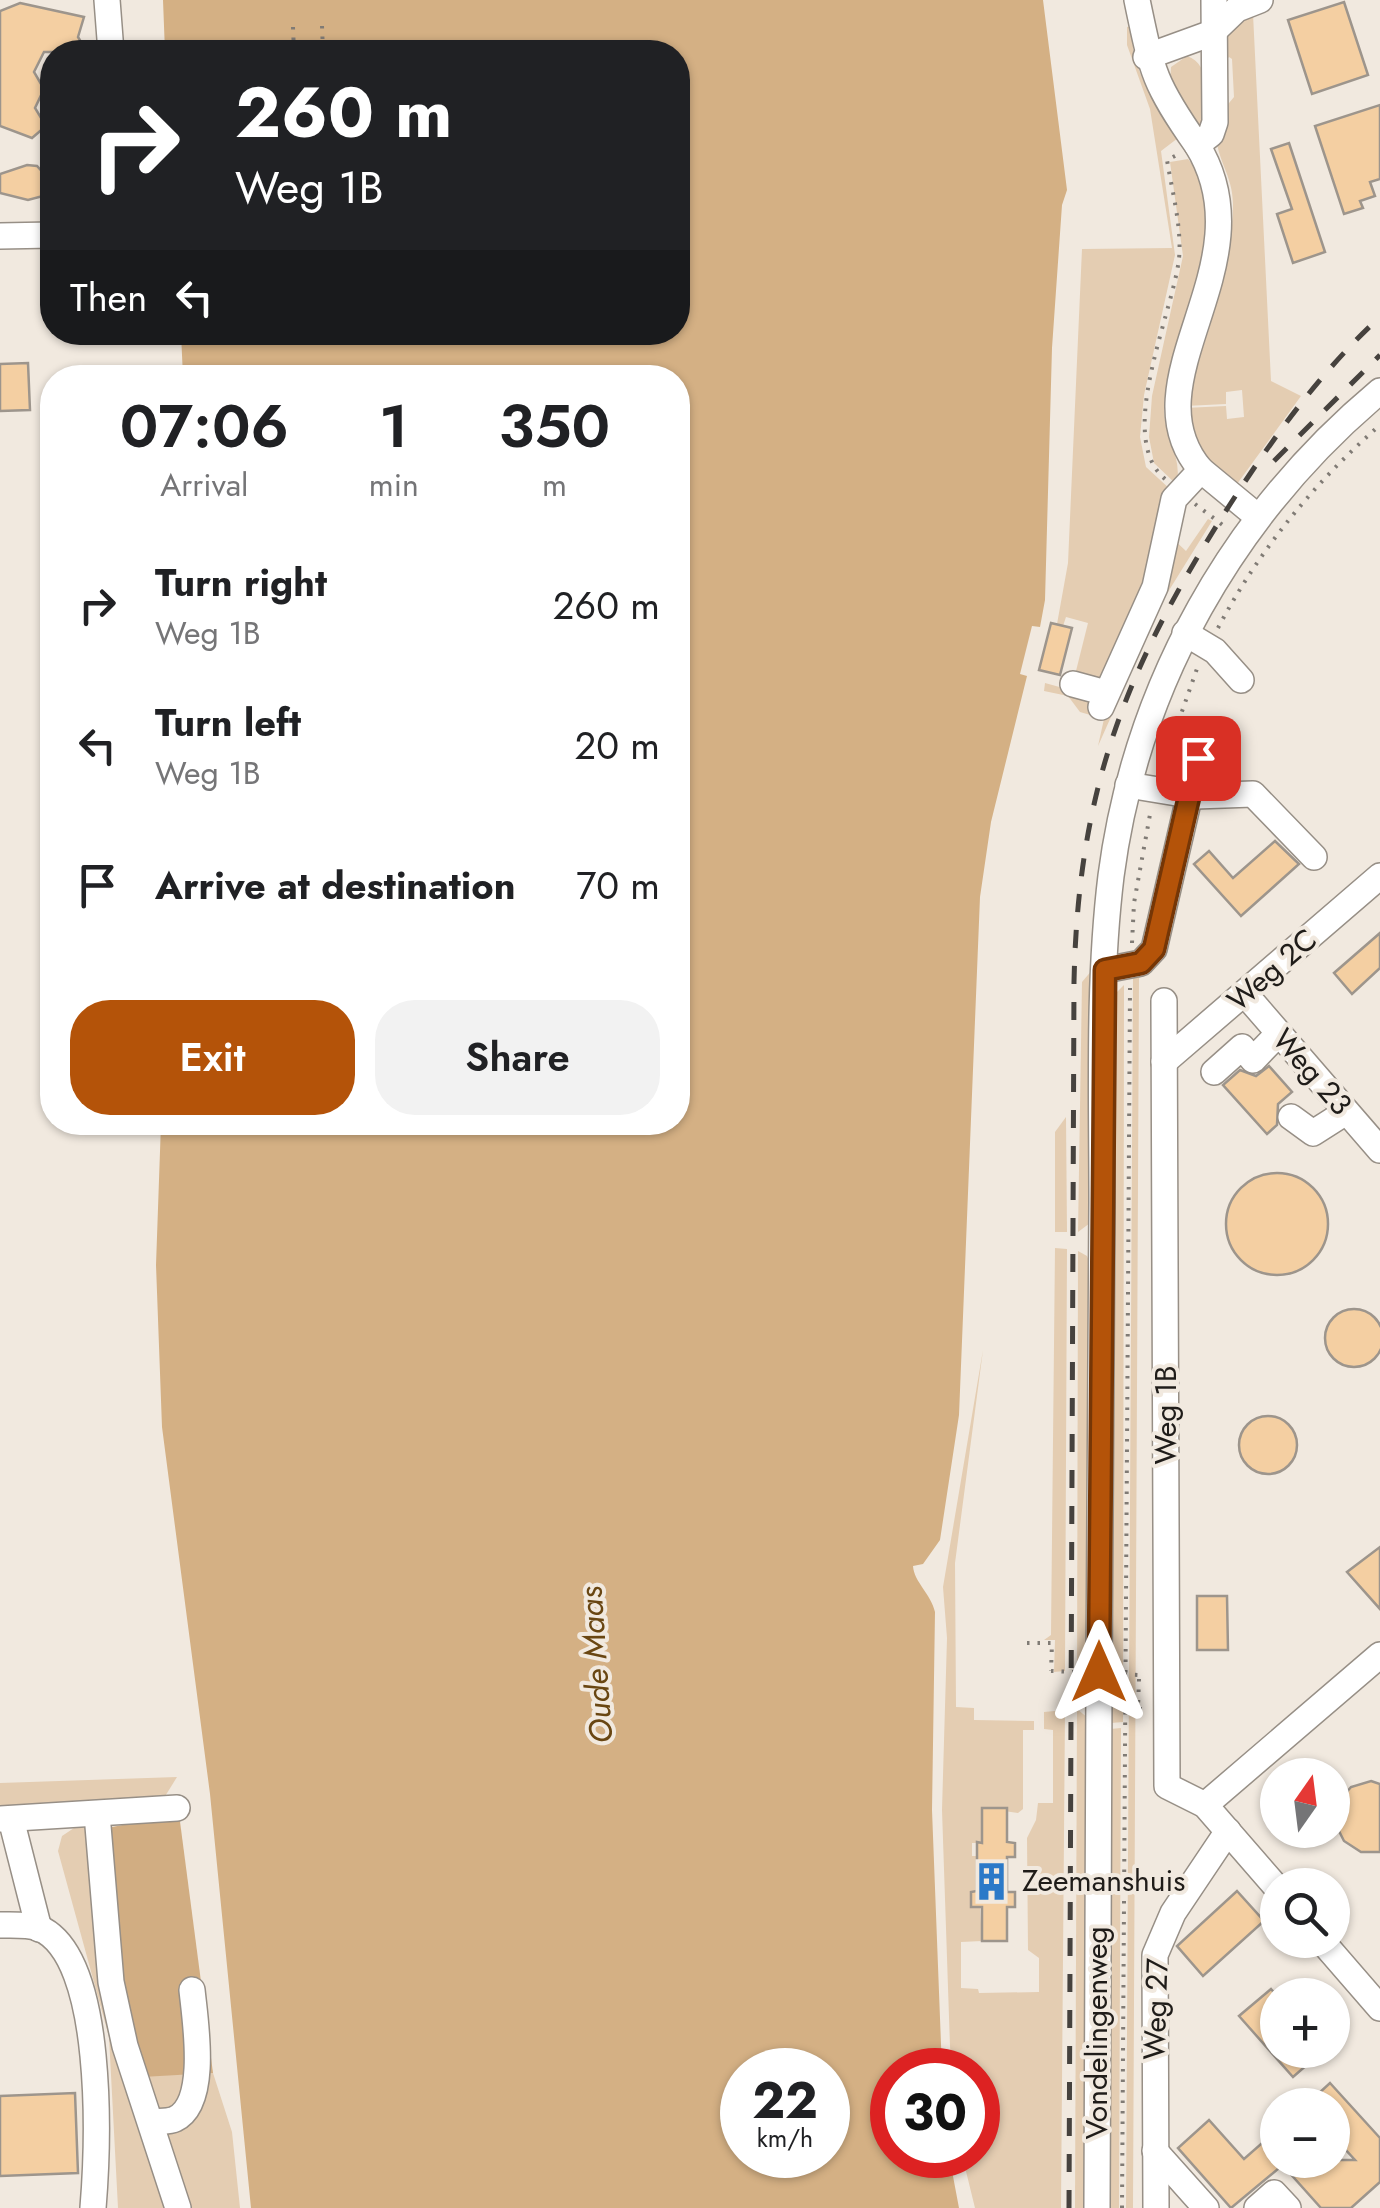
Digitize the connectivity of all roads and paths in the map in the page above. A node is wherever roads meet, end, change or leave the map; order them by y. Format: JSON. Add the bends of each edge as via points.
{"nodes":[{"id":1,"x":107,"y":0,"type":"edge"},
{"id":2,"x":1138,"y":0,"type":"edge"},
{"id":3,"x":1214,"y":0,"type":"edge"},
{"id":4,"x":1260,"y":0,"type":"edge"},
{"id":5,"x":322,"y":26,"type":"dead end"},
{"id":6,"x":293,"y":27,"type":"dead end"},
{"id":7,"x":1212,"y":33,"type":"junction"},
{"id":8,"x":110,"y":40,"type":"edge"},
{"id":9,"x":294,"y":40,"type":"edge"},
{"id":10,"x":323,"y":40,"type":"edge"},
{"id":11,"x":1146,"y":57,"type":"junction"},
{"id":12,"x":1197,"y":145,"type":"junction"},
{"id":13,"x":40,"y":234,"type":"edge"},
{"id":14,"x":0,"y":236,"type":"edge"},
{"id":15,"x":1380,"y":391,"type":"edge"},
{"id":16,"x":1201,"y":470,"type":"junction"},
{"id":17,"x":1258,"y":517,"type":"junction"},
{"id":18,"x":1185,"y":633,"type":"junction"},
{"id":19,"x":1241,"y":680,"type":"dead end"},
{"id":20,"x":1073,"y":684,"type":"dead end"},
{"id":21,"x":1198,"y":758,"type":"dead end"},
{"id":22,"x":1128,"y":785,"type":"junction"},
{"id":23,"x":1190,"y":795,"type":"junction"},
{"id":24,"x":1314,"y":857,"type":"dead end"},
{"id":25,"x":1380,"y":876,"type":"edge"},
{"id":26,"x":1105,"y":970,"type":"junction"},
{"id":27,"x":1245,"y":994,"type":"junction"},
{"id":28,"x":1164,"y":1001,"type":"dead end"},
{"id":29,"x":1278,"y":1034,"type":"junction"},
{"id":30,"x":1164,"y":1062,"type":"junction"},
{"id":31,"x":1214,"y":1072,"type":"dead end"},
{"id":32,"x":1346,"y":1112,"type":"junction"},
{"id":33,"x":1291,"y":1117,"type":"dead end"},
{"id":34,"x":1380,"y":1150,"type":"edge"},
{"id":35,"x":1027,"y":1642,"type":"dead end"},
{"id":36,"x":1380,"y":1655,"type":"edge"},
{"id":37,"x":1149,"y":1710,"type":"dead end"},
{"id":38,"x":1205,"y":1805,"type":"junction"},
{"id":39,"x":177,"y":1808,"type":"dead end"},
{"id":40,"x":96,"y":1814,"type":"junction"},
{"id":41,"x":6,"y":1819,"type":"edge"},
{"id":42,"x":1228,"y":1831,"type":"junction"},
{"id":43,"x":1260,"y":1868,"type":"edge"},
{"id":44,"x":0,"y":1925,"type":"edge"},
{"id":45,"x":39,"y":1928,"type":"junction"},
{"id":46,"x":1337,"y":1958,"type":"edge"},
{"id":47,"x":192,"y":1990,"type":"dead end"},
{"id":48,"x":1380,"y":2008,"type":"edge"},
{"id":49,"x":151,"y":2122,"type":"junction"},
{"id":50,"x":1155,"y":2151,"type":"junction"},
{"id":51,"x":94,"y":2208,"type":"edge"},
{"id":52,"x":178,"y":2208,"type":"edge"},
{"id":53,"x":1096,"y":2208,"type":"edge"},
{"id":54,"x":1156,"y":2208,"type":"edge"},
{"id":55,"x":1206,"y":2208,"type":"edge"},
{"id":56,"x":1257,"y":2208,"type":"edge"},
{"id":57,"x":1288,"y":2208,"type":"edge"}],
"edges":[{"from":1,"to":8,"type":"street"},
{"from":2,"to":11,"type":"street"},
{"from":3,"to":7,"type":"street"},
{"from":4,"to":7,"type":"street","via":[[1236,9]]},
{"from":5,"to":10,"type":"path"},
{"from":6,"to":9,"type":"path"},
{"from":7,"to":11,"type":"street"},
{"from":7,"to":12,"type":"street","via":[[1215,122]]},
{"from":11,"to":12,"type":"street","via":[[1158,90]]},
{"from":12,"to":16,"type":"street","via":[[1216,184],[1222,222],[1176,406],[1181,440]]},
{"from":13,"to":14,"type":"street"},
{"from":15,"to":17,"type":"street","name":"Vondelingenweg","via":[[1322,443]]},
{"from":16,"to":17,"type":"street"},
{"from":16,"to":20,"type":"street","via":[[1174,499],[1155,586],[1104,700]]},
{"from":17,"to":18,"type":"street","name":"Vondelingenweg"},
{"from":18,"to":19,"type":"street","via":[[1215,651]]},
{"from":18,"to":22,"type":"street","name":"Vondelingenweg"},
{"from":21,"to":23,"type":"street"},
{"from":22,"to":23,"type":"street"},
{"from":22,"to":26,"type":"street","name":"Vondelingenweg"},
{"from":23,"to":24,"type":"street","via":[[1253,794]]},
{"from":23,"to":26,"type":"street","via":[[1154,949],[1141,963]]},
{"from":25,"to":27,"type":"street","name":"Weg 2C"},
{"from":26,"to":53,"type":"street","name":"Vondelingenweg"},
{"from":27,"to":29,"type":"street","name":"Weg 23"},
{"from":27,"to":30,"type":"street","name":"Weg 2C"},
{"from":28,"to":30,"type":"street","name":"Weg 1B"},
{"from":29,"to":31,"type":"street","via":[[1253,1060],[1242,1047]]},
{"from":29,"to":32,"type":"street","name":"Weg 23"},
{"from":30,"to":38,"type":"street","name":"Weg 1B","via":[[1167,1786]]},
{"from":32,"to":33,"type":"street","via":[[1312,1133]]},
{"from":32,"to":34,"type":"street","name":"Weg 23"},
{"from":35,"to":37,"type":"path","bridge":true,"via":[[1052,1643],[1051,1674],[1138,1675],[1138,1709]]},
{"from":36,"to":38,"type":"street"},
{"from":38,"to":42,"type":"street"},
{"from":39,"to":40,"type":"street"},
{"from":40,"to":41,"type":"street"},
{"from":40,"to":49,"type":"street","via":[[111,1982]]},
{"from":41,"to":45,"type":"street"},
{"from":42,"to":43,"type":"street"},
{"from":42,"to":50,"type":"street","name":"Weg 27","via":[[1173,1912],[1155,1956]]},
{"from":44,"to":45,"type":"street"},
{"from":45,"to":51,"type":"street","via":[[61,1946],[89,2010]]},
{"from":46,"to":48,"type":"street"},
{"from":47,"to":49,"type":"street","via":[[198,2058],[190,2101],[174,2120]]},
{"from":49,"to":52,"type":"street"},
{"from":50,"to":54,"type":"street","name":"Weg 27"},
{"from":50,"to":55,"type":"street"},
{"from":56,"to":57,"type":"street","via":[[1274,2193]]}]}
